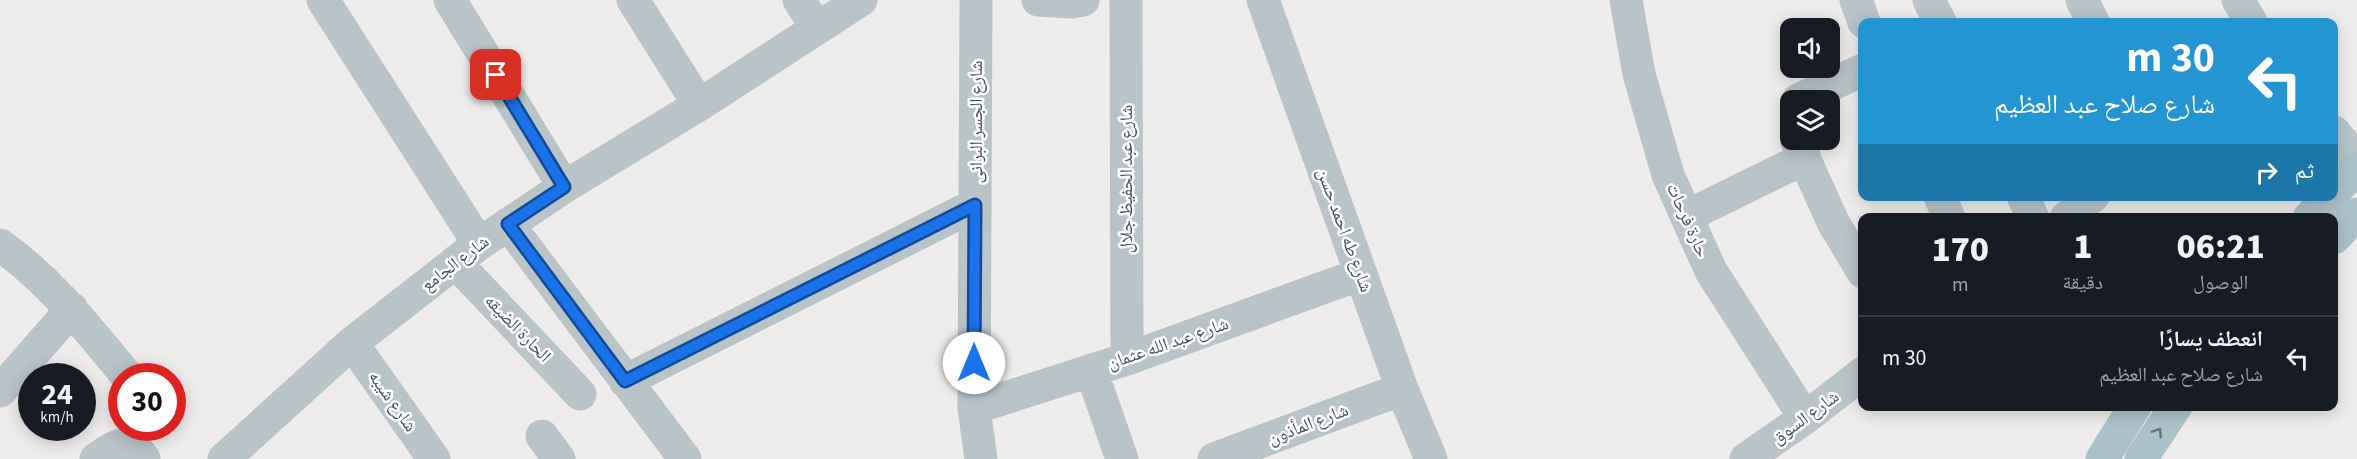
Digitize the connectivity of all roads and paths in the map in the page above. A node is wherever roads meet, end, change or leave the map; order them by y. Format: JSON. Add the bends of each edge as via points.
{"nodes":[{"id":1,"x":323,"y":0,"type":"edge"},
{"id":2,"x":450,"y":0,"type":"edge"},
{"id":3,"x":633,"y":0,"type":"edge"},
{"id":4,"x":799,"y":0,"type":"edge"},
{"id":5,"x":861,"y":0,"type":"edge"},
{"id":6,"x":976,"y":0,"type":"edge"},
{"id":7,"x":1038,"y":0,"type":"edge"},
{"id":8,"x":1083,"y":0,"type":"edge"},
{"id":9,"x":1126,"y":0,"type":"edge"},
{"id":10,"x":1263,"y":0,"type":"edge"},
{"id":11,"x":1856,"y":0,"type":"edge"},
{"id":12,"x":1929,"y":0,"type":"edge"},
{"id":13,"x":2082,"y":0,"type":"edge"},
{"id":14,"x":2238,"y":0,"type":"edge"},
{"id":15,"x":1636,"y":4,"type":"edge"},
{"id":16,"x":1863,"y":18,"type":"edge"},
{"id":17,"x":1938,"y":18,"type":"edge"},
{"id":18,"x":2091,"y":18,"type":"edge"},
{"id":19,"x":2249,"y":18,"type":"edge"},
{"id":20,"x":817,"y":28,"type":"junction"},
{"id":21,"x":1858,"y":72,"type":"edge"},
{"id":22,"x":1821,"y":90,"type":"edge"},
{"id":23,"x":699,"y":105,"type":"junction"},
{"id":24,"x":2338,"y":137,"type":"edge"},
{"id":25,"x":2357,"y":159,"type":"edge"},
{"id":26,"x":2357,"y":168,"type":"edge"},
{"id":27,"x":564,"y":187,"type":"junction"},
{"id":28,"x":2338,"y":188,"type":"edge"},
{"id":29,"x":2087,"y":201,"type":"edge"},
{"id":30,"x":2325,"y":201,"type":"edge"},
{"id":31,"x":975,"y":205,"type":"junction"},
{"id":32,"x":2072,"y":213,"type":"edge"},
{"id":33,"x":2314,"y":213,"type":"edge"},
{"id":34,"x":2357,"y":214,"type":"edge"},
{"id":35,"x":1687,"y":216,"type":"junction"},
{"id":36,"x":508,"y":224,"type":"junction"},
{"id":37,"x":2338,"y":234,"type":"edge"},
{"id":38,"x":0,"y":245,"type":"edge"},
{"id":39,"x":467,"y":253,"type":"junction"},
{"id":40,"x":1858,"y":264,"type":"edge"},
{"id":41,"x":1361,"y":274,"type":"junction"},
{"id":42,"x":72,"y":309,"type":"junction"},
{"id":43,"x":352,"y":343,"type":"junction"},
{"id":44,"x":1127,"y":359,"type":"junction"},
{"id":45,"x":116,"y":363,"type":"edge"},
{"id":46,"x":1090,"y":370,"type":"junction"},
{"id":47,"x":1858,"y":378,"type":"edge"},
{"id":48,"x":625,"y":381,"type":"junction"},
{"id":49,"x":1402,"y":389,"type":"junction"},
{"id":50,"x":0,"y":391,"type":"edge"},
{"id":51,"x":580,"y":394,"type":"dead end"},
{"id":52,"x":974,"y":408,"type":"junction"},
{"id":53,"x":2132,"y":411,"type":"edge"},
{"id":54,"x":2173,"y":411,"type":"edge"},
{"id":55,"x":1805,"y":418,"type":"junction"},
{"id":56,"x":138,"y":444,"type":"edge"},
{"id":57,"x":1258,"y":451,"type":"edge"},
{"id":58,"x":96,"y":459,"type":"edge"},
{"id":59,"x":225,"y":459,"type":"edge"},
{"id":60,"x":434,"y":459,"type":"edge"},
{"id":61,"x":685,"y":459,"type":"edge"},
{"id":62,"x":981,"y":459,"type":"edge"},
{"id":63,"x":1122,"y":459,"type":"edge"},
{"id":64,"x":1214,"y":459,"type":"edge"},
{"id":65,"x":1431,"y":459,"type":"edge"},
{"id":66,"x":1746,"y":459,"type":"edge"},
{"id":67,"x":2102,"y":459,"type":"edge"},
{"id":68,"x":2141,"y":459,"type":"edge"}],
"edges":[{"from":1,"to":39,"type":"street","name":"الحارة الضيقه"},
{"from":2,"to":27,"type":"street"},
{"from":3,"to":23,"type":"street"},
{"from":4,"to":20,"type":"street"},
{"from":5,"to":20,"type":"street","name":"شارع الجامع"},
{"from":6,"to":31,"type":"street","name":"شارع الجسر البرانى"},
{"from":7,"to":8,"type":"street"},
{"from":9,"to":44,"type":"street","name":"شارع عبد الحفيظ جلال"},
{"from":10,"to":41,"type":"street","name":"شارع طه احمد حسن"},
{"from":11,"to":16,"type":"street"},
{"from":12,"to":17,"type":"street"},
{"from":13,"to":18,"type":"street"},
{"from":14,"to":19,"type":"street"},
{"from":15,"to":35,"type":"street","name":"حارة فرحات","via":[[1639,74],[1668,175]]},
{"from":20,"to":23,"type":"street","name":"شارع الجامع"},
{"from":21,"to":22,"type":"street"},
{"from":23,"to":27,"type":"street","name":"شارع الجامع"},
{"from":24,"to":25,"type":"street"},
{"from":26,"to":28,"type":"main road"},
{"from":27,"to":36,"type":"street","name":"شارع الجامع"},
{"from":29,"to":32,"type":"street"},
{"from":30,"to":33,"type":"main road"},
{"from":31,"to":48,"type":"street"},
{"from":31,"to":52,"type":"street","name":"شارع الجسر البرانى"},
{"from":34,"to":37,"type":"main road"},
{"from":35,"to":40,"type":"street","via":[[1801,150],[1833,222]]},
{"from":35,"to":55,"type":"street","name":"حارة فرحات","via":[[1711,271]]},
{"from":36,"to":39,"type":"street","name":"شارع الجامع"},
{"from":36,"to":48,"type":"street"},
{"from":38,"to":42,"type":"street"},
{"from":39,"to":43,"type":"street","name":"شارع الجامع"},
{"from":39,"to":51,"type":"street","name":"الحارة الضيقه"},
{"from":41,"to":44,"type":"street","name":"شارع عبد الله عثمان"},
{"from":41,"to":49,"type":"street","name":"شارع طه احمد حسن"},
{"from":42,"to":45,"type":"street"},
{"from":42,"to":50,"type":"street"},
{"from":43,"to":59,"type":"street","name":"شارع الجامع"},
{"from":43,"to":60,"type":"street","name":"شارع شيبه"},
{"from":44,"to":46,"type":"street","name":"شارع عبد الله عثمان"},
{"from":46,"to":52,"type":"street","name":"شارع عبد الله عثمان"},
{"from":46,"to":63,"type":"street"},
{"from":47,"to":55,"type":"street","name":"شارع السوق"},
{"from":48,"to":61,"type":"street"},
{"from":49,"to":57,"type":"street","name":"شارع المأذون"},
{"from":49,"to":65,"type":"street","name":"شارع طه احمد حسن"},
{"from":52,"to":62,"type":"street","name":"شارع الجسر البرانى"},
{"from":53,"to":67,"type":"main road"},
{"from":68,"to":54,"type":"main road","one_way":true},
{"from":55,"to":66,"type":"street","name":"شارع السوق"},
{"from":56,"to":58,"type":"street","via":[[113,447]]},
{"from":57,"to":64,"type":"street","name":"شارع المأذون"}]}
